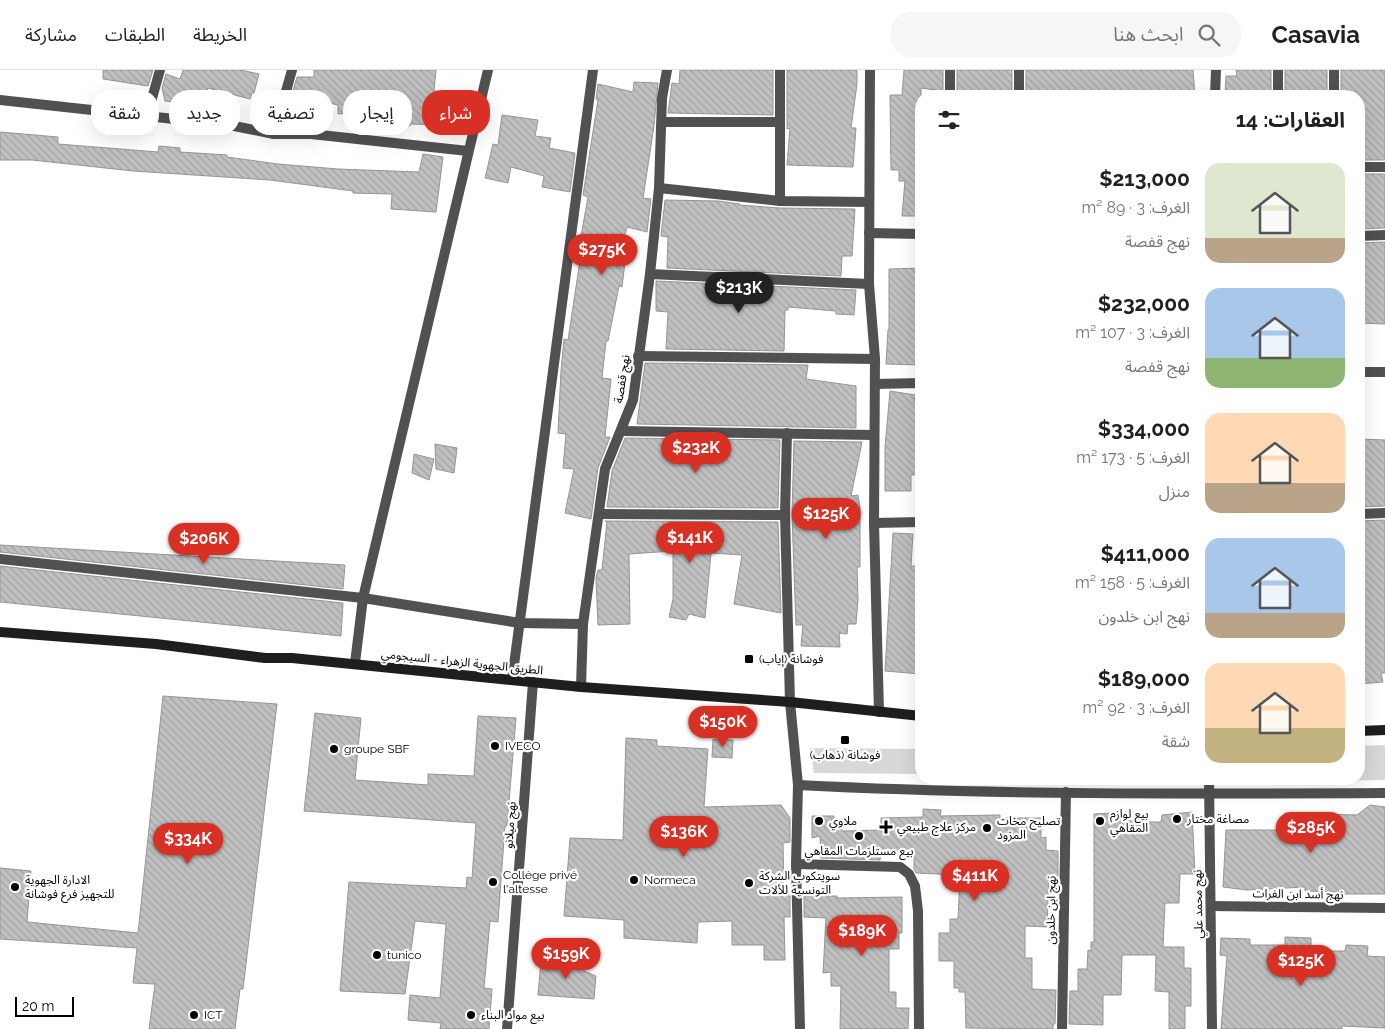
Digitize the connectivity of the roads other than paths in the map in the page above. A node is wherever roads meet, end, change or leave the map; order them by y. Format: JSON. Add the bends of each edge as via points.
{"nodes":[{"id":1,"x":160,"y":70,"type":"edge"},
{"id":2,"x":292,"y":70,"type":"edge"},
{"id":3,"x":488,"y":70,"type":"edge"},
{"id":4,"x":593,"y":70,"type":"edge"},
{"id":5,"x":667,"y":70,"type":"edge"},
{"id":6,"x":780,"y":70,"type":"edge"},
{"id":7,"x":870,"y":70,"type":"edge"},
{"id":8,"x":950,"y":70,"type":"edge"},
{"id":9,"x":1019,"y":70,"type":"edge"},
{"id":10,"x":1216,"y":70,"type":"edge"},
{"id":11,"x":1278,"y":70,"type":"edge"},
{"id":12,"x":1334,"y":70,"type":"edge"},
{"id":13,"x":154,"y":90,"type":"edge"},
{"id":14,"x":286,"y":90,"type":"edge"},
{"id":15,"x":950,"y":90,"type":"edge"},
{"id":16,"x":1019,"y":90,"type":"edge"},
{"id":17,"x":1215,"y":90,"type":"edge"},
{"id":18,"x":1278,"y":90,"type":"edge"},
{"id":19,"x":1334,"y":90,"type":"edge"},
{"id":20,"x":0,"y":100,"type":"edge"},
{"id":21,"x":91,"y":110,"type":"edge"},
{"id":22,"x":159,"y":117,"type":"edge"},
{"id":23,"x":662,"y":122,"type":"junction"},
{"id":24,"x":780,"y":122,"type":"junction"},
{"id":25,"x":250,"y":129,"type":"edge"},
{"id":26,"x":321,"y":135,"type":"edge"},
{"id":27,"x":468,"y":151,"type":"junction"},
{"id":28,"x":1365,"y":167,"type":"edge"},
{"id":29,"x":1385,"y":167,"type":"edge"},
{"id":30,"x":659,"y":188,"type":"junction"},
{"id":31,"x":780,"y":201,"type":"junction"},
{"id":32,"x":869,"y":202,"type":"junction"},
{"id":33,"x":869,"y":234,"type":"junction"},
{"id":34,"x":915,"y":234,"type":"edge"},
{"id":35,"x":1385,"y":235,"type":"edge"},
{"id":36,"x":1365,"y":236,"type":"edge"},
{"id":37,"x":650,"y":274,"type":"junction"},
{"id":38,"x":868,"y":284,"type":"junction"},
{"id":39,"x":638,"y":356,"type":"junction"},
{"id":40,"x":875,"y":359,"type":"junction"},
{"id":41,"x":1365,"y":372,"type":"edge"},
{"id":42,"x":1385,"y":372,"type":"edge"},
{"id":43,"x":915,"y":383,"type":"edge"},
{"id":44,"x":875,"y":384,"type":"junction"},
{"id":45,"x":622,"y":431,"type":"junction"},
{"id":46,"x":787,"y":433,"type":"junction"},
{"id":47,"x":874,"y":435,"type":"junction"},
{"id":48,"x":1385,"y":513,"type":"edge"},
{"id":49,"x":600,"y":514,"type":"junction"},
{"id":50,"x":1365,"y":514,"type":"edge"},
{"id":51,"x":785,"y":515,"type":"junction"},
{"id":52,"x":915,"y":522,"type":"edge"},
{"id":53,"x":874,"y":523,"type":"junction"},
{"id":54,"x":0,"y":559,"type":"edge"},
{"id":55,"x":364,"y":598,"type":"junction"},
{"id":56,"x":520,"y":623,"type":"junction"},
{"id":57,"x":583,"y":624,"type":"junction"},
{"id":58,"x":0,"y":632,"type":"edge"},
{"id":59,"x":354,"y":664,"type":"junction"},
{"id":60,"x":512,"y":680,"type":"junction"},
{"id":61,"x":533,"y":682,"type":"junction"},
{"id":62,"x":581,"y":687,"type":"junction"},
{"id":63,"x":790,"y":702,"type":"junction"},
{"id":64,"x":878,"y":712,"type":"junction"},
{"id":65,"x":915,"y":715,"type":"edge"},
{"id":66,"x":1385,"y":730,"type":"edge"},
{"id":67,"x":1365,"y":731,"type":"edge"},
{"id":68,"x":798,"y":785,"type":"junction"},
{"id":69,"x":1209,"y":785,"type":"edge"},
{"id":70,"x":1066,"y":792,"type":"junction"},
{"id":71,"x":1385,"y":793,"type":"edge"},
{"id":72,"x":1209,"y":794,"type":"junction"},
{"id":73,"x":796,"y":864,"type":"junction"},
{"id":74,"x":1211,"y":906,"type":"junction"},
{"id":75,"x":1385,"y":908,"type":"edge"},
{"id":76,"x":507,"y":1029,"type":"edge"},
{"id":77,"x":800,"y":1029,"type":"edge"},
{"id":78,"x":919,"y":1029,"type":"edge"},
{"id":79,"x":1062,"y":1029,"type":"edge"},
{"id":80,"x":1212,"y":1029,"type":"edge"}],
"edges":[{"from":1,"to":13,"type":"street"},
{"from":2,"to":14,"type":"street"},
{"from":3,"to":27,"type":"street"},
{"from":4,"to":56,"type":"street"},
{"from":5,"to":23,"type":"street","name":"نهج قفصة"},
{"from":6,"to":24,"type":"street"},
{"from":7,"to":32,"type":"street"},
{"from":8,"to":15,"type":"street"},
{"from":9,"to":16,"type":"street"},
{"from":10,"to":17,"type":"street"},
{"from":11,"to":18,"type":"street"},
{"from":12,"to":19,"type":"street"},
{"from":20,"to":21,"type":"street"},
{"from":22,"to":25,"type":"street"},
{"from":23,"to":24,"type":"street"},
{"from":23,"to":30,"type":"street","name":"نهج قفصة"},
{"from":24,"to":31,"type":"street"},
{"from":26,"to":27,"type":"street"},
{"from":27,"to":55,"type":"street"},
{"from":28,"to":29,"type":"street"},
{"from":30,"to":31,"type":"street"},
{"from":30,"to":37,"type":"street","name":"نهج قفصة"},
{"from":31,"to":32,"type":"street"},
{"from":32,"to":33,"type":"street"},
{"from":33,"to":34,"type":"street"},
{"from":33,"to":38,"type":"street"},
{"from":35,"to":36,"type":"street"},
{"from":37,"to":38,"type":"street"},
{"from":37,"to":39,"type":"street","name":"نهج قفصة"},
{"from":38,"to":40,"type":"street"},
{"from":39,"to":40,"type":"street"},
{"from":39,"to":45,"type":"street","name":"نهج قفصة","via":[[633,400]]},
{"from":40,"to":44,"type":"street"},
{"from":41,"to":42,"type":"street"},
{"from":43,"to":44,"type":"street"},
{"from":44,"to":47,"type":"street"},
{"from":45,"to":46,"type":"street"},
{"from":45,"to":49,"type":"street","name":"نهج قفصة","via":[[605,469]]},
{"from":46,"to":47,"type":"street"},
{"from":46,"to":51,"type":"street"},
{"from":47,"to":53,"type":"street"},
{"from":48,"to":50,"type":"street"},
{"from":49,"to":51,"type":"street"},
{"from":49,"to":57,"type":"street","name":"نهج قفصة"},
{"from":51,"to":63,"type":"street"},
{"from":52,"to":53,"type":"street"},
{"from":53,"to":64,"type":"street"},
{"from":54,"to":55,"type":"street"},
{"from":55,"to":56,"type":"street"},
{"from":55,"to":59,"type":"street"},
{"from":56,"to":57,"type":"street"},
{"from":56,"to":60,"type":"street"},
{"from":57,"to":62,"type":"street","name":"نهج قفصة"},
{"from":58,"to":59,"type":"main road","name":"الطريق الجهوية الزهراء - السيجومي"},
{"from":59,"to":60,"type":"main road","name":"الطريق الجهوية الزهراء - السيجومي"},
{"from":60,"to":61,"type":"main road","name":"الطريق الجهوية الزهراء - السيجومي"},
{"from":61,"to":62,"type":"main road","name":"الطريق الجهوية الزهراء - السيجومي"},
{"from":61,"to":76,"type":"street","name":"نهج ميلانو"},
{"from":62,"to":63,"type":"main road","name":"الطريق الجهوية الزهراء - السيجومي"},
{"from":63,"to":64,"type":"main road","name":"الطريق الجهوية الزهراء - السيجومي"},
{"from":63,"to":68,"type":"street"},
{"from":64,"to":65,"type":"main road","name":"الطريق الجهوية الزهراء - السيجومي"},
{"from":66,"to":67,"type":"main road"},
{"from":68,"to":70,"type":"street"},
{"from":68,"to":73,"type":"street"},
{"from":69,"to":72,"type":"street","name":"نهج محمد علي"},
{"from":70,"to":72,"type":"street"},
{"from":70,"to":79,"type":"street","name":"نهج ابن خلدون"},
{"from":71,"to":72,"type":"street"},
{"from":72,"to":74,"type":"street","name":"نهج محمد علي"},
{"from":73,"to":77,"type":"street"},
{"from":73,"to":78,"type":"street","via":[[900,867],[909,874],[915,886],[918,911]]},
{"from":74,"to":75,"type":"street","name":"نهج أسد ابن الفرات"},
{"from":74,"to":80,"type":"street","name":"نهج محمد علي"}]}
